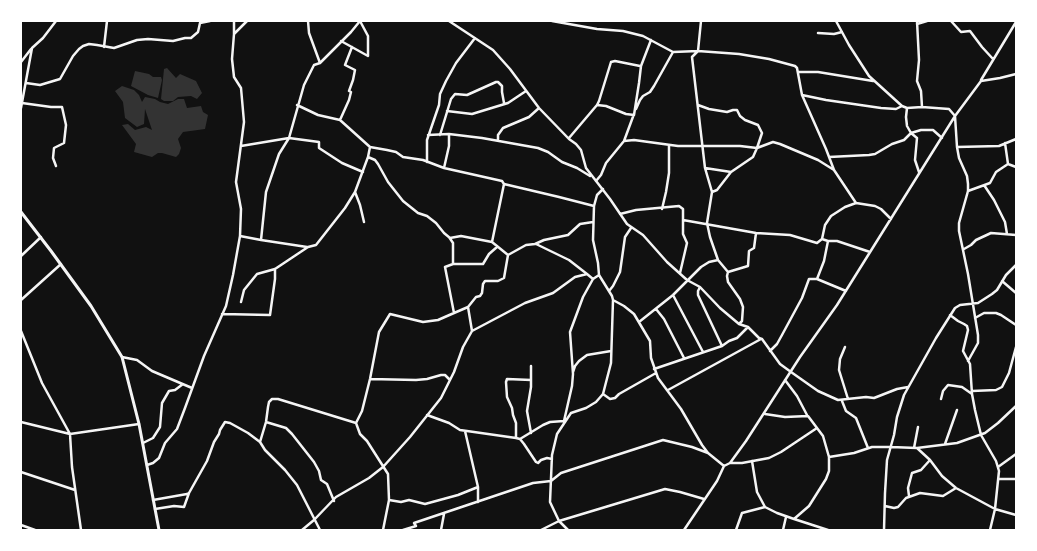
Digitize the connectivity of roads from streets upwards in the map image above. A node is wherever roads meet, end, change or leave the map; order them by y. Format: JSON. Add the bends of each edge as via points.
{"nodes":[{"id":1,"x":52,"y":21,"type":"edge"},
{"id":2,"x":56,"y":21,"type":"edge"},
{"id":3,"x":107,"y":21,"type":"edge"},
{"id":4,"x":210,"y":21,"type":"edge"},
{"id":5,"x":234,"y":21,"type":"edge"},
{"id":6,"x":248,"y":21,"type":"edge"},
{"id":7,"x":308,"y":21,"type":"edge"},
{"id":8,"x":360,"y":21,"type":"edge"},
{"id":9,"x":449,"y":21,"type":"edge"},
{"id":10,"x":552,"y":21,"type":"edge"},
{"id":11,"x":701,"y":21,"type":"edge"},
{"id":12,"x":836,"y":21,"type":"edge"},
{"id":13,"x":927,"y":21,"type":"edge"},
{"id":14,"x":951,"y":21,"type":"edge"},
{"id":15,"x":1013,"y":21,"type":"edge"},
{"id":16,"x":195,"y":22,"type":"edge"},
{"id":17,"x":453,"y":22,"type":"edge"},
{"id":18,"x":917,"y":22,"type":"edge"},
{"id":19,"x":200,"y":24,"type":"junction"},
{"id":20,"x":1015,"y":24,"type":"edge"},
{"id":21,"x":52,"y":25,"type":"junction"},
{"id":22,"x":842,"y":32,"type":"junction"},
{"id":23,"x":818,"y":33,"type":"dead end"},
{"id":24,"x":234,"y":34,"type":"junction"},
{"id":25,"x":475,"y":38,"type":"junction"},
{"id":26,"x":651,"y":40,"type":"junction"},
{"id":27,"x":341,"y":41,"type":"junction"},
{"id":28,"x":104,"y":47,"type":"junction"},
{"id":29,"x":352,"y":47,"type":"junction"},
{"id":30,"x":32,"y":48,"type":"junction"},
{"id":31,"x":698,"y":51,"type":"junction"},
{"id":32,"x":674,"y":52,"type":"junction"},
{"id":33,"x":993,"y":59,"type":"junction"},
{"id":34,"x":21,"y":62,"type":"edge"},
{"id":35,"x":320,"y":63,"type":"junction"},
{"id":36,"x":640,"y":66,"type":"junction"},
{"id":37,"x":798,"y":72,"type":"junction"},
{"id":38,"x":1016,"y":74,"type":"edge"},
{"id":39,"x":874,"y":81,"type":"junction"},
{"id":40,"x":981,"y":81,"type":"junction"},
{"id":41,"x":26,"y":83,"type":"junction"},
{"id":42,"x":526,"y":91,"type":"junction"},
{"id":43,"x":802,"y":95,"type":"junction"},
{"id":44,"x":22,"y":103,"type":"edge"},
{"id":45,"x":504,"y":103,"type":"junction"},
{"id":46,"x":297,"y":105,"type":"junction"},
{"id":47,"x":597,"y":105,"type":"junction"},
{"id":48,"x":698,"y":105,"type":"junction"},
{"id":49,"x":902,"y":106,"type":"junction"},
{"id":50,"x":922,"y":107,"type":"junction"},
{"id":51,"x":21,"y":108,"type":"edge"},
{"id":52,"x":539,"y":108,"type":"junction"},
{"id":53,"x":907,"y":108,"type":"junction"},
{"id":54,"x":447,"y":111,"type":"junction"},
{"id":55,"x":634,"y":115,"type":"junction"},
{"id":56,"x":955,"y":116,"type":"junction"},
{"id":57,"x":340,"y":120,"type":"junction"},
{"id":58,"x":911,"y":133,"type":"junction"},
{"id":59,"x":449,"y":134,"type":"junction"},
{"id":60,"x":428,"y":135,"type":"junction"},
{"id":61,"x":440,"y":135,"type":"junction"},
{"id":62,"x":288,"y":138,"type":"junction"},
{"id":63,"x":942,"y":138,"type":"junction"},
{"id":64,"x":569,"y":139,"type":"junction"},
{"id":65,"x":1016,"y":139,"type":"edge"},
{"id":66,"x":498,"y":140,"type":"junction"},
{"id":67,"x":624,"y":141,"type":"junction"},
{"id":68,"x":1006,"y":143,"type":"junction"},
{"id":69,"x":669,"y":145,"type":"junction"},
{"id":70,"x":241,"y":146,"type":"junction"},
{"id":71,"x":703,"y":146,"type":"junction"},
{"id":72,"x":370,"y":147,"type":"junction"},
{"id":73,"x":957,"y":147,"type":"junction"},
{"id":74,"x":757,"y":148,"type":"junction"},
{"id":75,"x":368,"y":157,"type":"junction"},
{"id":76,"x":829,"y":157,"type":"junction"},
{"id":77,"x":427,"y":162,"type":"junction"},
{"id":78,"x":1008,"y":164,"type":"junction"},
{"id":79,"x":56,"y":166,"type":"dead end"},
{"id":80,"x":1016,"y":167,"type":"edge"},
{"id":81,"x":444,"y":168,"type":"junction"},
{"id":82,"x":705,"y":168,"type":"junction"},
{"id":83,"x":834,"y":170,"type":"junction"},
{"id":84,"x":363,"y":172,"type":"junction"},
{"id":85,"x":731,"y":172,"type":"junction"},
{"id":86,"x":919,"y":173,"type":"junction"},
{"id":87,"x":592,"y":177,"type":"junction"},
{"id":88,"x":596,"y":181,"type":"junction"},
{"id":89,"x":504,"y":184,"type":"junction"},
{"id":90,"x":984,"y":185,"type":"junction"},
{"id":91,"x":603,"y":189,"type":"junction"},
{"id":92,"x":968,"y":191,"type":"junction"},
{"id":93,"x":355,"y":192,"type":"junction"},
{"id":94,"x":712,"y":192,"type":"junction"},
{"id":95,"x":856,"y":203,"type":"junction"},
{"id":96,"x":594,"y":206,"type":"junction"},
{"id":97,"x":662,"y":209,"type":"junction"},
{"id":98,"x":21,"y":212,"type":"edge"},
{"id":99,"x":620,"y":214,"type":"junction"},
{"id":100,"x":891,"y":219,"type":"junction"},
{"id":101,"x":683,"y":220,"type":"junction"},
{"id":102,"x":364,"y":222,"type":"dead end"},
{"id":103,"x":592,"y":222,"type":"junction"},
{"id":104,"x":707,"y":223,"type":"junction"},
{"id":105,"x":631,"y":228,"type":"junction"},
{"id":106,"x":756,"y":233,"type":"junction"},
{"id":107,"x":1007,"y":234,"type":"junction"},
{"id":108,"x":448,"y":235,"type":"junction"},
{"id":109,"x":1016,"y":235,"type":"edge"},
{"id":110,"x":240,"y":236,"type":"junction"},
{"id":111,"x":41,"y":237,"type":"junction"},
{"id":112,"x":822,"y":238,"type":"junction"},
{"id":113,"x":260,"y":240,"type":"junction"},
{"id":114,"x":828,"y":241,"type":"junction"},
{"id":115,"x":492,"y":242,"type":"junction"},
{"id":116,"x":536,"y":244,"type":"junction"},
{"id":117,"x":308,"y":247,"type":"junction"},
{"id":118,"x":497,"y":247,"type":"junction"},
{"id":119,"x":964,"y":249,"type":"junction"},
{"id":120,"x":870,"y":252,"type":"junction"},
{"id":121,"x":508,"y":255,"type":"junction"},
{"id":122,"x":21,"y":256,"type":"edge"},
{"id":123,"x":718,"y":260,"type":"junction"},
{"id":124,"x":61,"y":264,"type":"junction"},
{"id":125,"x":452,"y":264,"type":"junction"},
{"id":126,"x":1016,"y":265,"type":"edge"},
{"id":127,"x":275,"y":269,"type":"junction"},
{"id":128,"x":728,"y":272,"type":"junction"},
{"id":129,"x":680,"y":273,"type":"junction"},
{"id":130,"x":587,"y":274,"type":"junction"},
{"id":131,"x":599,"y":275,"type":"junction"},
{"id":132,"x":593,"y":279,"type":"junction"},
{"id":133,"x":817,"y":279,"type":"junction"},
{"id":134,"x":688,"y":280,"type":"junction"},
{"id":135,"x":1002,"y":281,"type":"junction"},
{"id":136,"x":700,"y":288,"type":"junction"},
{"id":137,"x":608,"y":291,"type":"junction"},
{"id":138,"x":846,"y":291,"type":"junction"},
{"id":139,"x":1016,"y":293,"type":"edge"},
{"id":140,"x":673,"y":295,"type":"junction"},
{"id":141,"x":21,"y":300,"type":"edge"},
{"id":142,"x":613,"y":300,"type":"junction"},
{"id":143,"x":241,"y":302,"type":"dead end"},
{"id":144,"x":973,"y":304,"type":"junction"},
{"id":145,"x":468,"y":307,"type":"junction"},
{"id":146,"x":656,"y":309,"type":"junction"},
{"id":147,"x":222,"y":314,"type":"junction"},
{"id":148,"x":454,"y":314,"type":"junction"},
{"id":149,"x":950,"y":315,"type":"junction"},
{"id":150,"x":976,"y":318,"type":"junction"},
{"id":151,"x":639,"y":322,"type":"junction"},
{"id":152,"x":739,"y":324,"type":"junction"},
{"id":153,"x":1016,"y":325,"type":"edge"},
{"id":154,"x":748,"y":327,"type":"junction"},
{"id":155,"x":21,"y":331,"type":"edge"},
{"id":156,"x":472,"y":331,"type":"junction"},
{"id":157,"x":762,"y":339,"type":"junction"},
{"id":158,"x":722,"y":346,"type":"junction"},
{"id":159,"x":1016,"y":347,"type":"edge"},
{"id":160,"x":845,"y":348,"type":"dead end"},
{"id":161,"x":770,"y":351,"type":"junction"},
{"id":162,"x":611,"y":352,"type":"junction"},
{"id":163,"x":703,"y":352,"type":"junction"},
{"id":164,"x":122,"y":357,"type":"junction"},
{"id":165,"x":684,"y":358,"type":"junction"},
{"id":166,"x":968,"y":361,"type":"junction"},
{"id":167,"x":531,"y":366,"type":"dead end"},
{"id":168,"x":655,"y":371,"type":"junction"},
{"id":169,"x":791,"y":372,"type":"junction"},
{"id":170,"x":573,"y":374,"type":"junction"},
{"id":171,"x":370,"y":380,"type":"junction"},
{"id":172,"x":450,"y":380,"type":"junction"},
{"id":173,"x":531,"y":380,"type":"junction"},
{"id":174,"x":785,"y":380,"type":"junction"},
{"id":175,"x":183,"y":384,"type":"junction"},
{"id":176,"x":908,"y":387,"type":"junction"},
{"id":177,"x":192,"y":388,"type":"junction"},
{"id":178,"x":668,"y":390,"type":"junction"},
{"id":179,"x":972,"y":393,"type":"junction"},
{"id":180,"x":603,"y":394,"type":"junction"},
{"id":181,"x":848,"y":399,"type":"junction"},
{"id":182,"x":941,"y":399,"type":"dead end"},
{"id":183,"x":842,"y":401,"type":"junction"},
{"id":184,"x":1016,"y":406,"type":"edge"},
{"id":185,"x":957,"y":410,"type":"dead end"},
{"id":186,"x":765,"y":414,"type":"junction"},
{"id":187,"x":427,"y":415,"type":"junction"},
{"id":188,"x":808,"y":416,"type":"junction"},
{"id":189,"x":21,"y":422,"type":"edge"},
{"id":190,"x":266,"y":422,"type":"junction"},
{"id":191,"x":563,"y":422,"type":"junction"},
{"id":192,"x":356,"y":423,"type":"junction"},
{"id":193,"x":140,"y":424,"type":"junction"},
{"id":194,"x":918,"y":427,"type":"dead end"},
{"id":195,"x":817,"y":428,"type":"junction"},
{"id":196,"x":465,"y":431,"type":"junction"},
{"id":197,"x":531,"y":433,"type":"junction"},
{"id":198,"x":70,"y":434,"type":"junction"},
{"id":199,"x":982,"y":435,"type":"junction"},
{"id":200,"x":516,"y":438,"type":"junction"},
{"id":201,"x":520,"y":439,"type":"junction"},
{"id":202,"x":260,"y":442,"type":"junction"},
{"id":203,"x":143,"y":443,"type":"junction"},
{"id":204,"x":946,"y":444,"type":"junction"},
{"id":205,"x":891,"y":446,"type":"junction"},
{"id":206,"x":868,"y":448,"type":"junction"},
{"id":207,"x":915,"y":448,"type":"junction"},
{"id":208,"x":708,"y":453,"type":"junction"},
{"id":209,"x":1016,"y":454,"type":"edge"},
{"id":210,"x":829,"y":457,"type":"junction"},
{"id":211,"x":552,"y":459,"type":"junction"},
{"id":212,"x":752,"y":460,"type":"junction"},
{"id":213,"x":930,"y":460,"type":"junction"},
{"id":214,"x":730,"y":463,"type":"junction"},
{"id":215,"x":147,"y":465,"type":"junction"},
{"id":216,"x":724,"y":466,"type":"junction"},
{"id":217,"x":383,"y":467,"type":"junction"},
{"id":218,"x":998,"y":467,"type":"junction"},
{"id":219,"x":21,"y":472,"type":"edge"},
{"id":220,"x":999,"y":479,"type":"junction"},
{"id":221,"x":1016,"y":479,"type":"edge"},
{"id":222,"x":551,"y":481,"type":"junction"},
{"id":223,"x":478,"y":487,"type":"junction"},
{"id":224,"x":956,"y":488,"type":"junction"},
{"id":225,"x":75,"y":490,"type":"junction"},
{"id":226,"x":189,"y":492,"type":"junction"},
{"id":227,"x":909,"y":496,"type":"junction"},
{"id":228,"x":704,"y":499,"type":"junction"},
{"id":229,"x":153,"y":500,"type":"junction"},
{"id":230,"x":390,"y":500,"type":"junction"},
{"id":231,"x":334,"y":501,"type":"junction"},
{"id":232,"x":478,"y":502,"type":"junction"},
{"id":233,"x":884,"y":506,"type":"junction"},
{"id":234,"x":765,"y":507,"type":"junction"},
{"id":235,"x":155,"y":509,"type":"junction"},
{"id":236,"x":995,"y":509,"type":"junction"},
{"id":237,"x":444,"y":514,"type":"junction"},
{"id":238,"x":1016,"y":515,"type":"edge"},
{"id":239,"x":786,"y":517,"type":"junction"},
{"id":240,"x":794,"y":519,"type":"junction"},
{"id":241,"x":314,"y":520,"type":"junction"},
{"id":242,"x":559,"y":522,"type":"junction"},
{"id":243,"x":21,"y":525,"type":"edge"},
{"id":244,"x":35,"y":530,"type":"edge"},
{"id":245,"x":81,"y":530,"type":"edge"},
{"id":246,"x":159,"y":530,"type":"edge"},
{"id":247,"x":302,"y":530,"type":"edge"},
{"id":248,"x":320,"y":530,"type":"edge"},
{"id":249,"x":383,"y":530,"type":"edge"},
{"id":250,"x":403,"y":530,"type":"edge"},
{"id":251,"x":441,"y":530,"type":"edge"},
{"id":252,"x":541,"y":530,"type":"edge"},
{"id":253,"x":568,"y":530,"type":"edge"},
{"id":254,"x":684,"y":530,"type":"edge"},
{"id":255,"x":736,"y":530,"type":"edge"},
{"id":256,"x":783,"y":530,"type":"edge"},
{"id":257,"x":828,"y":530,"type":"edge"},
{"id":258,"x":884,"y":530,"type":"edge"},
{"id":259,"x":990,"y":530,"type":"edge"}],
"edges":[{"from":1,"to":21,"type":"street"},
{"from":2,"to":21,"type":"street"},
{"from":3,"to":28,"type":"street"},
{"from":4,"to":19,"type":"street"},
{"from":5,"to":24,"type":"street"},
{"from":6,"to":24,"type":"street"},
{"from":7,"to":35,"type":"street","via":[[309,33]]},
{"from":8,"to":27,"type":"street"},
{"from":8,"to":29,"type":"street","via":[[368,36],[368,56]]},
{"from":9,"to":17,"type":"street"},
{"from":10,"to":26,"type":"street","via":[[623,31]]},
{"from":11,"to":31,"type":"street"},
{"from":12,"to":22,"type":"street"},
{"from":13,"to":18,"type":"street"},
{"from":14,"to":33,"type":"street","via":[[961,32],[970,31]]},
{"from":15,"to":20,"type":"street"},
{"from":16,"to":19,"type":"street"},
{"from":17,"to":25,"type":"street"},
{"from":18,"to":50,"type":"street","via":[[917,81],[921,91]]},
{"from":19,"to":28,"type":"street","via":[[198,32],[191,38],[173,41],[137,40],[114,48]]},
{"from":20,"to":33,"type":"street"},
{"from":21,"to":30,"type":"street"},
{"from":22,"to":23,"type":"street"},
{"from":22,"to":39,"type":"street","via":[[868,76]]},
{"from":24,"to":70,"type":"street","via":[[232,68],[241,88],[244,122]]},
{"from":25,"to":42,"type":"street","via":[[499,56]]},
{"from":25,"to":60,"type":"street","via":[[446,81]]},
{"from":26,"to":32,"type":"street"},
{"from":26,"to":36,"type":"street"},
{"from":27,"to":29,"type":"street"},
{"from":27,"to":35,"type":"street"},
{"from":28,"to":41,"type":"street","via":[[89,44],[79,49],[68,62],[60,79],[40,85]]},
{"from":29,"to":57,"type":"street","via":[[345,65],[354,70],[353,80],[349,100]]},
{"from":30,"to":34,"type":"street"},
{"from":30,"to":41,"type":"street"},
{"from":31,"to":32,"type":"street"},
{"from":31,"to":37,"type":"street","via":[[769,59],[795,66]]},
{"from":31,"to":48,"type":"street","via":[[692,57]]},
{"from":32,"to":55,"type":"street","via":[[650,92],[640,100]]},
{"from":33,"to":40,"type":"street"},
{"from":35,"to":46,"type":"street","via":[[314,65]]},
{"from":36,"to":47,"type":"street","via":[[611,62]]},
{"from":36,"to":55,"type":"street"},
{"from":37,"to":39,"type":"street","via":[[818,72]]},
{"from":37,"to":43,"type":"street"},
{"from":38,"to":40,"type":"street"},
{"from":39,"to":49,"type":"street"},
{"from":40,"to":56,"type":"street"},
{"from":41,"to":44,"type":"street"},
{"from":42,"to":45,"type":"street"},
{"from":42,"to":52,"type":"street"},
{"from":43,"to":49,"type":"street","via":[[881,108],[896,109]]},
{"from":43,"to":76,"type":"street"},
{"from":44,"to":51,"type":"street"},
{"from":44,"to":79,"type":"street","via":[[62,107],[66,125],[64,143],[54,148],[53,158]]},
{"from":45,"to":54,"type":"street","via":[[472,114]]},
{"from":45,"to":54,"type":"street","via":[[501,83],[496,82],[467,94],[455,94]]},
{"from":46,"to":57,"type":"street","via":[[318,115]]},
{"from":46,"to":62,"type":"street"},
{"from":47,"to":55,"type":"street"},
{"from":47,"to":64,"type":"street"},
{"from":48,"to":71,"type":"street"},
{"from":48,"to":74,"type":"street","via":[[727,112],[737,110],[740,116],[758,125],[762,132]]},
{"from":49,"to":53,"type":"street"},
{"from":50,"to":53,"type":"street"},
{"from":50,"to":56,"type":"street","via":[[949,109]]},
{"from":52,"to":64,"type":"street"},
{"from":52,"to":66,"type":"street","via":[[529,117],[503,128]]},
{"from":53,"to":58,"type":"street","via":[[906,116]]},
{"from":54,"to":61,"type":"street"},
{"from":55,"to":67,"type":"street"},
{"from":56,"to":63,"type":"street"},
{"from":56,"to":73,"type":"street"},
{"from":57,"to":72,"type":"street"},
{"from":58,"to":63,"type":"street","via":[[933,130]]},
{"from":58,"to":76,"type":"street","via":[[904,140],[875,154]]},
{"from":58,"to":86,"type":"street","via":[[917,138],[915,160]]},
{"from":59,"to":61,"type":"street"},
{"from":59,"to":66,"type":"street"},
{"from":59,"to":81,"type":"street"},
{"from":60,"to":61,"type":"street"},
{"from":60,"to":77,"type":"street"},
{"from":62,"to":70,"type":"street"},
{"from":62,"to":84,"type":"street","via":[[319,142],[319,148],[342,163]]},
{"from":62,"to":113,"type":"street","via":[[279,154],[266,192]]},
{"from":63,"to":86,"type":"street"},
{"from":64,"to":87,"type":"street","via":[[581,150],[586,168]]},
{"from":65,"to":68,"type":"street"},
{"from":66,"to":87,"type":"street","via":[[538,148]]},
{"from":67,"to":69,"type":"street"},
{"from":67,"to":88,"type":"street","via":[[606,163],[602,175]]},
{"from":68,"to":73,"type":"street","via":[[999,146]]},
{"from":68,"to":78,"type":"street"},
{"from":69,"to":71,"type":"street"},
{"from":69,"to":97,"type":"street","via":[[669,174]]},
{"from":70,"to":110,"type":"street","via":[[236,182],[241,209]]},
{"from":71,"to":74,"type":"street"},
{"from":71,"to":82,"type":"street"},
{"from":72,"to":75,"type":"street"},
{"from":72,"to":77,"type":"street"},
{"from":73,"to":92,"type":"street","via":[[967,176]]},
{"from":74,"to":83,"type":"street","via":[[773,142],[812,157]]},
{"from":74,"to":85,"type":"street","via":[[753,157]]},
{"from":75,"to":84,"type":"street"},
{"from":75,"to":108,"type":"street","via":[[375,160],[402,201],[418,213],[427,216]]},
{"from":76,"to":83,"type":"street"},
{"from":77,"to":81,"type":"street"},
{"from":78,"to":80,"type":"street"},
{"from":78,"to":90,"type":"street"},
{"from":81,"to":89,"type":"street","via":[[502,181]]},
{"from":82,"to":85,"type":"street"},
{"from":82,"to":94,"type":"street"},
{"from":83,"to":95,"type":"street"},
{"from":84,"to":93,"type":"street"},
{"from":85,"to":94,"type":"street","via":[[717,190]]},
{"from":86,"to":100,"type":"street"},
{"from":87,"to":88,"type":"street"},
{"from":88,"to":91,"type":"street"},
{"from":89,"to":96,"type":"street"},
{"from":89,"to":115,"type":"street"},
{"from":90,"to":92,"type":"street"},
{"from":90,"to":107,"type":"street","via":[[1005,222]]},
{"from":91,"to":96,"type":"street","via":[[597,195]]},
{"from":91,"to":99,"type":"street"},
{"from":92,"to":119,"type":"street","via":[[959,223]]},
{"from":93,"to":102,"type":"street"},
{"from":93,"to":117,"type":"street","via":[[316,245]]},
{"from":94,"to":104,"type":"street"},
{"from":95,"to":100,"type":"street","via":[[875,206]]},
{"from":95,"to":112,"type":"street","via":[[831,216],[825,225]]},
{"from":96,"to":103,"type":"street"},
{"from":97,"to":99,"type":"street","via":[[636,210]]},
{"from":97,"to":101,"type":"street","via":[[680,206],[683,209]]},
{"from":98,"to":111,"type":"street"},
{"from":99,"to":105,"type":"street"},
{"from":100,"to":120,"type":"street"},
{"from":101,"to":104,"type":"street"},
{"from":101,"to":129,"type":"street","via":[[683,234],[687,243]]},
{"from":103,"to":116,"type":"street","via":[[580,224],[568,235]]},
{"from":103,"to":131,"type":"street"},
{"from":104,"to":106,"type":"street"},
{"from":104,"to":123,"type":"street"},
{"from":105,"to":129,"type":"street","via":[[643,235]]},
{"from":105,"to":137,"type":"street","via":[[625,237],[620,272]]},
{"from":106,"to":112,"type":"street","via":[[790,235],[817,243]]},
{"from":106,"to":128,"type":"street","via":[[754,248],[749,251],[748,266]]},
{"from":107,"to":109,"type":"street"},
{"from":107,"to":119,"type":"street","via":[[991,233]]},
{"from":108,"to":115,"type":"street","via":[[450,238],[461,236]]},
{"from":108,"to":125,"type":"street","via":[[453,243]]},
{"from":110,"to":113,"type":"street"},
{"from":110,"to":147,"type":"street","via":[[232,281]]},
{"from":111,"to":122,"type":"street"},
{"from":111,"to":124,"type":"street"},
{"from":112,"to":114,"type":"street"},
{"from":113,"to":117,"type":"street"},
{"from":114,"to":120,"type":"street","via":[[837,240]]},
{"from":114,"to":133,"type":"street"},
{"from":115,"to":118,"type":"street"},
{"from":116,"to":121,"type":"street","via":[[526,245]]},
{"from":116,"to":130,"type":"street","via":[[569,260]]},
{"from":117,"to":127,"type":"street"},
{"from":118,"to":121,"type":"street"},
{"from":118,"to":125,"type":"street","via":[[483,264]]},
{"from":119,"to":144,"type":"street"},
{"from":120,"to":138,"type":"street"},
{"from":121,"to":145,"type":"street","via":[[504,278],[486,281],[480,296]]},
{"from":123,"to":128,"type":"street"},
{"from":123,"to":134,"type":"street","via":[[701,267]]},
{"from":124,"to":141,"type":"street"},
{"from":124,"to":164,"type":"street","via":[[92,306]]},
{"from":125,"to":148,"type":"street","via":[[445,267]]},
{"from":126,"to":135,"type":"street"},
{"from":127,"to":143,"type":"street","via":[[257,274],[244,290]]},
{"from":127,"to":147,"type":"street","via":[[270,315]]},
{"from":128,"to":152,"type":"street","via":[[728,282],[744,307],[742,321]]},
{"from":129,"to":134,"type":"street"},
{"from":130,"to":132,"type":"street"},
{"from":130,"to":156,"type":"street","via":[[575,277],[553,293],[525,303]]},
{"from":131,"to":132,"type":"street"},
{"from":131,"to":137,"type":"street"},
{"from":132,"to":170,"type":"street","via":[[578,307],[570,332]]},
{"from":133,"to":138,"type":"street"},
{"from":133,"to":161,"type":"street","via":[[809,279],[782,335]]},
{"from":134,"to":136,"type":"street"},
{"from":134,"to":140,"type":"street"},
{"from":135,"to":139,"type":"street"},
{"from":135,"to":144,"type":"street","via":[[996,292]]},
{"from":136,"to":152,"type":"street"},
{"from":136,"to":158,"type":"street","via":[[698,295]]},
{"from":137,"to":142,"type":"street"},
{"from":138,"to":169,"type":"street"},
{"from":140,"to":146,"type":"street"},
{"from":140,"to":163,"type":"street"},
{"from":142,"to":151,"type":"street","via":[[634,314]]},
{"from":142,"to":162,"type":"street"},
{"from":144,"to":149,"type":"street","via":[[960,305]]},
{"from":144,"to":150,"type":"street"},
{"from":145,"to":148,"type":"street"},
{"from":145,"to":156,"type":"street"},
{"from":146,"to":151,"type":"street"},
{"from":146,"to":165,"type":"street"},
{"from":147,"to":177,"type":"street"},
{"from":148,"to":171,"type":"street","via":[[424,322],[390,314],[379,332]]},
{"from":149,"to":166,"type":"street","via":[[967,326],[968,334],[962,348]]},
{"from":149,"to":176,"type":"street"},
{"from":150,"to":153,"type":"street","via":[[984,313],[996,314]]},
{"from":150,"to":166,"type":"street","via":[[978,343]]},
{"from":151,"to":168,"type":"street","via":[[650,341]]},
{"from":152,"to":154,"type":"street"},
{"from":154,"to":157,"type":"street"},
{"from":154,"to":158,"type":"street","via":[[737,338]]},
{"from":155,"to":198,"type":"street","via":[[42,383]]},
{"from":156,"to":172,"type":"street"},
{"from":157,"to":161,"type":"street"},
{"from":157,"to":178,"type":"street"},
{"from":158,"to":163,"type":"street"},
{"from":159,"to":179,"type":"street","via":[[1002,387]]},
{"from":160,"to":181,"type":"street","via":[[839,370]]},
{"from":161,"to":169,"type":"street","via":[[780,364]]},
{"from":162,"to":170,"type":"street","via":[[587,355],[575,366]]},
{"from":162,"to":180,"type":"street","via":[[611,364]]},
{"from":163,"to":165,"type":"street"},
{"from":164,"to":175,"type":"street","via":[[137,360],[152,371]]},
{"from":164,"to":193,"type":"street"},
{"from":165,"to":168,"type":"street"},
{"from":166,"to":179,"type":"street"},
{"from":167,"to":173,"type":"street"},
{"from":168,"to":178,"type":"street"},
{"from":168,"to":180,"type":"street","via":[[615,398],[610,400]]},
{"from":169,"to":174,"type":"street"},
{"from":169,"to":183,"type":"street","via":[[818,391]]},
{"from":170,"to":191,"type":"street"},
{"from":171,"to":172,"type":"street","via":[[416,380],[444,375]]},
{"from":171,"to":192,"type":"street"},
{"from":172,"to":187,"type":"street","via":[[441,398]]},
{"from":173,"to":197,"type":"street","via":[[527,411]]},
{"from":173,"to":200,"type":"street","via":[[507,379],[506,382],[507,397],[516,424]]},
{"from":174,"to":186,"type":"street"},
{"from":174,"to":188,"type":"street"},
{"from":175,"to":177,"type":"street"},
{"from":175,"to":203,"type":"street","via":[[169,392],[162,403],[160,427],[153,438]]},
{"from":176,"to":181,"type":"street","via":[[874,398]]},
{"from":176,"to":205,"type":"street","via":[[899,410]]},
{"from":177,"to":215,"type":"street","via":[[176,429],[165,443],[159,458]]},
{"from":178,"to":208,"type":"street"},
{"from":179,"to":182,"type":"street","via":[[962,387],[948,385],[942,392]]},
{"from":179,"to":199,"type":"street"},
{"from":180,"to":191,"type":"street","via":[[586,408],[571,413]]},
{"from":181,"to":183,"type":"street"},
{"from":183,"to":206,"type":"street","via":[[846,411],[856,418]]},
{"from":184,"to":199,"type":"street","via":[[998,424]]},
{"from":185,"to":204,"type":"street"},
{"from":186,"to":188,"type":"street","via":[[784,417]]},
{"from":186,"to":214,"type":"street"},
{"from":187,"to":196,"type":"street"},
{"from":187,"to":217,"type":"street"},
{"from":188,"to":195,"type":"street"},
{"from":189,"to":198,"type":"street"},
{"from":190,"to":192,"type":"street","via":[[269,402],[278,399]]},
{"from":190,"to":202,"type":"street"},
{"from":190,"to":231,"type":"street","via":[[286,428],[292,434],[314,462],[320,480],[327,484]]},
{"from":191,"to":197,"type":"street","via":[[550,422]]},
{"from":191,"to":211,"type":"street","via":[[557,434]]},
{"from":192,"to":217,"type":"street","via":[[360,434]]},
{"from":193,"to":198,"type":"street"},
{"from":193,"to":203,"type":"street"},
{"from":194,"to":207,"type":"street"},
{"from":195,"to":210,"type":"street","via":[[823,436]]},
{"from":195,"to":212,"type":"street","via":[[769,458]]},
{"from":196,"to":200,"type":"street"},
{"from":196,"to":223,"type":"street"},
{"from":197,"to":201,"type":"street"},
{"from":198,"to":225,"type":"street"},
{"from":199,"to":204,"type":"street"},
{"from":199,"to":218,"type":"street"},
{"from":200,"to":201,"type":"street"},
{"from":201,"to":211,"type":"street","via":[[536,462]]},
{"from":202,"to":226,"type":"street","via":[[225,422]]},
{"from":202,"to":241,"type":"street","via":[[297,485]]},
{"from":203,"to":215,"type":"street"},
{"from":204,"to":207,"type":"street"},
{"from":205,"to":206,"type":"street"},
{"from":205,"to":207,"type":"street"},
{"from":205,"to":233,"type":"street","via":[[887,460]]},
{"from":206,"to":210,"type":"street"},
{"from":207,"to":213,"type":"street"},
{"from":208,"to":216,"type":"street"},
{"from":208,"to":222,"type":"street","via":[[663,440],[561,473]]},
{"from":209,"to":218,"type":"street"},
{"from":210,"to":240,"type":"street","via":[[826,479],[809,506]]},
{"from":211,"to":222,"type":"street"},
{"from":212,"to":214,"type":"street"},
{"from":212,"to":234,"type":"street","via":[[757,492]]},
{"from":213,"to":224,"type":"street","via":[[942,476]]},
{"from":213,"to":227,"type":"street","via":[[921,470],[912,473],[908,488]]},
{"from":214,"to":216,"type":"street"},
{"from":215,"to":229,"type":"street"},
{"from":216,"to":228,"type":"street"},
{"from":217,"to":230,"type":"street","via":[[388,474]]},
{"from":217,"to":231,"type":"street","via":[[336,497]]},
{"from":218,"to":220,"type":"street"},
{"from":219,"to":225,"type":"street"},
{"from":220,"to":221,"type":"street"},
{"from":220,"to":236,"type":"street"},
{"from":222,"to":232,"type":"street","via":[[533,483]]},
{"from":222,"to":242,"type":"street","via":[[550,502]]},
{"from":223,"to":230,"type":"street","via":[[425,504],[409,500]]},
{"from":223,"to":232,"type":"street"},
{"from":224,"to":227,"type":"street","via":[[943,496],[924,492]]},
{"from":224,"to":236,"type":"street"},
{"from":225,"to":245,"type":"street"},
{"from":226,"to":229,"type":"street"},
{"from":226,"to":235,"type":"street","via":[[184,506]]},
{"from":227,"to":233,"type":"street","via":[[898,507]]},
{"from":228,"to":242,"type":"street","via":[[665,489]]},
{"from":228,"to":254,"type":"street"},
{"from":229,"to":235,"type":"street"},
{"from":230,"to":249,"type":"street"},
{"from":231,"to":241,"type":"street"},
{"from":232,"to":237,"type":"street"},
{"from":233,"to":258,"type":"street"},
{"from":234,"to":239,"type":"street"},
{"from":234,"to":255,"type":"street","via":[[742,513]]},
{"from":235,"to":246,"type":"street"},
{"from":236,"to":238,"type":"street"},
{"from":236,"to":259,"type":"street"},
{"from":237,"to":250,"type":"street","via":[[414,523],[416,526]]},
{"from":237,"to":251,"type":"street"},
{"from":239,"to":240,"type":"street"},
{"from":239,"to":256,"type":"street"},
{"from":240,"to":257,"type":"street"},
{"from":241,"to":247,"type":"street"},
{"from":241,"to":248,"type":"street"},
{"from":242,"to":252,"type":"street"},
{"from":242,"to":253,"type":"street"},
{"from":243,"to":244,"type":"street"}]}
